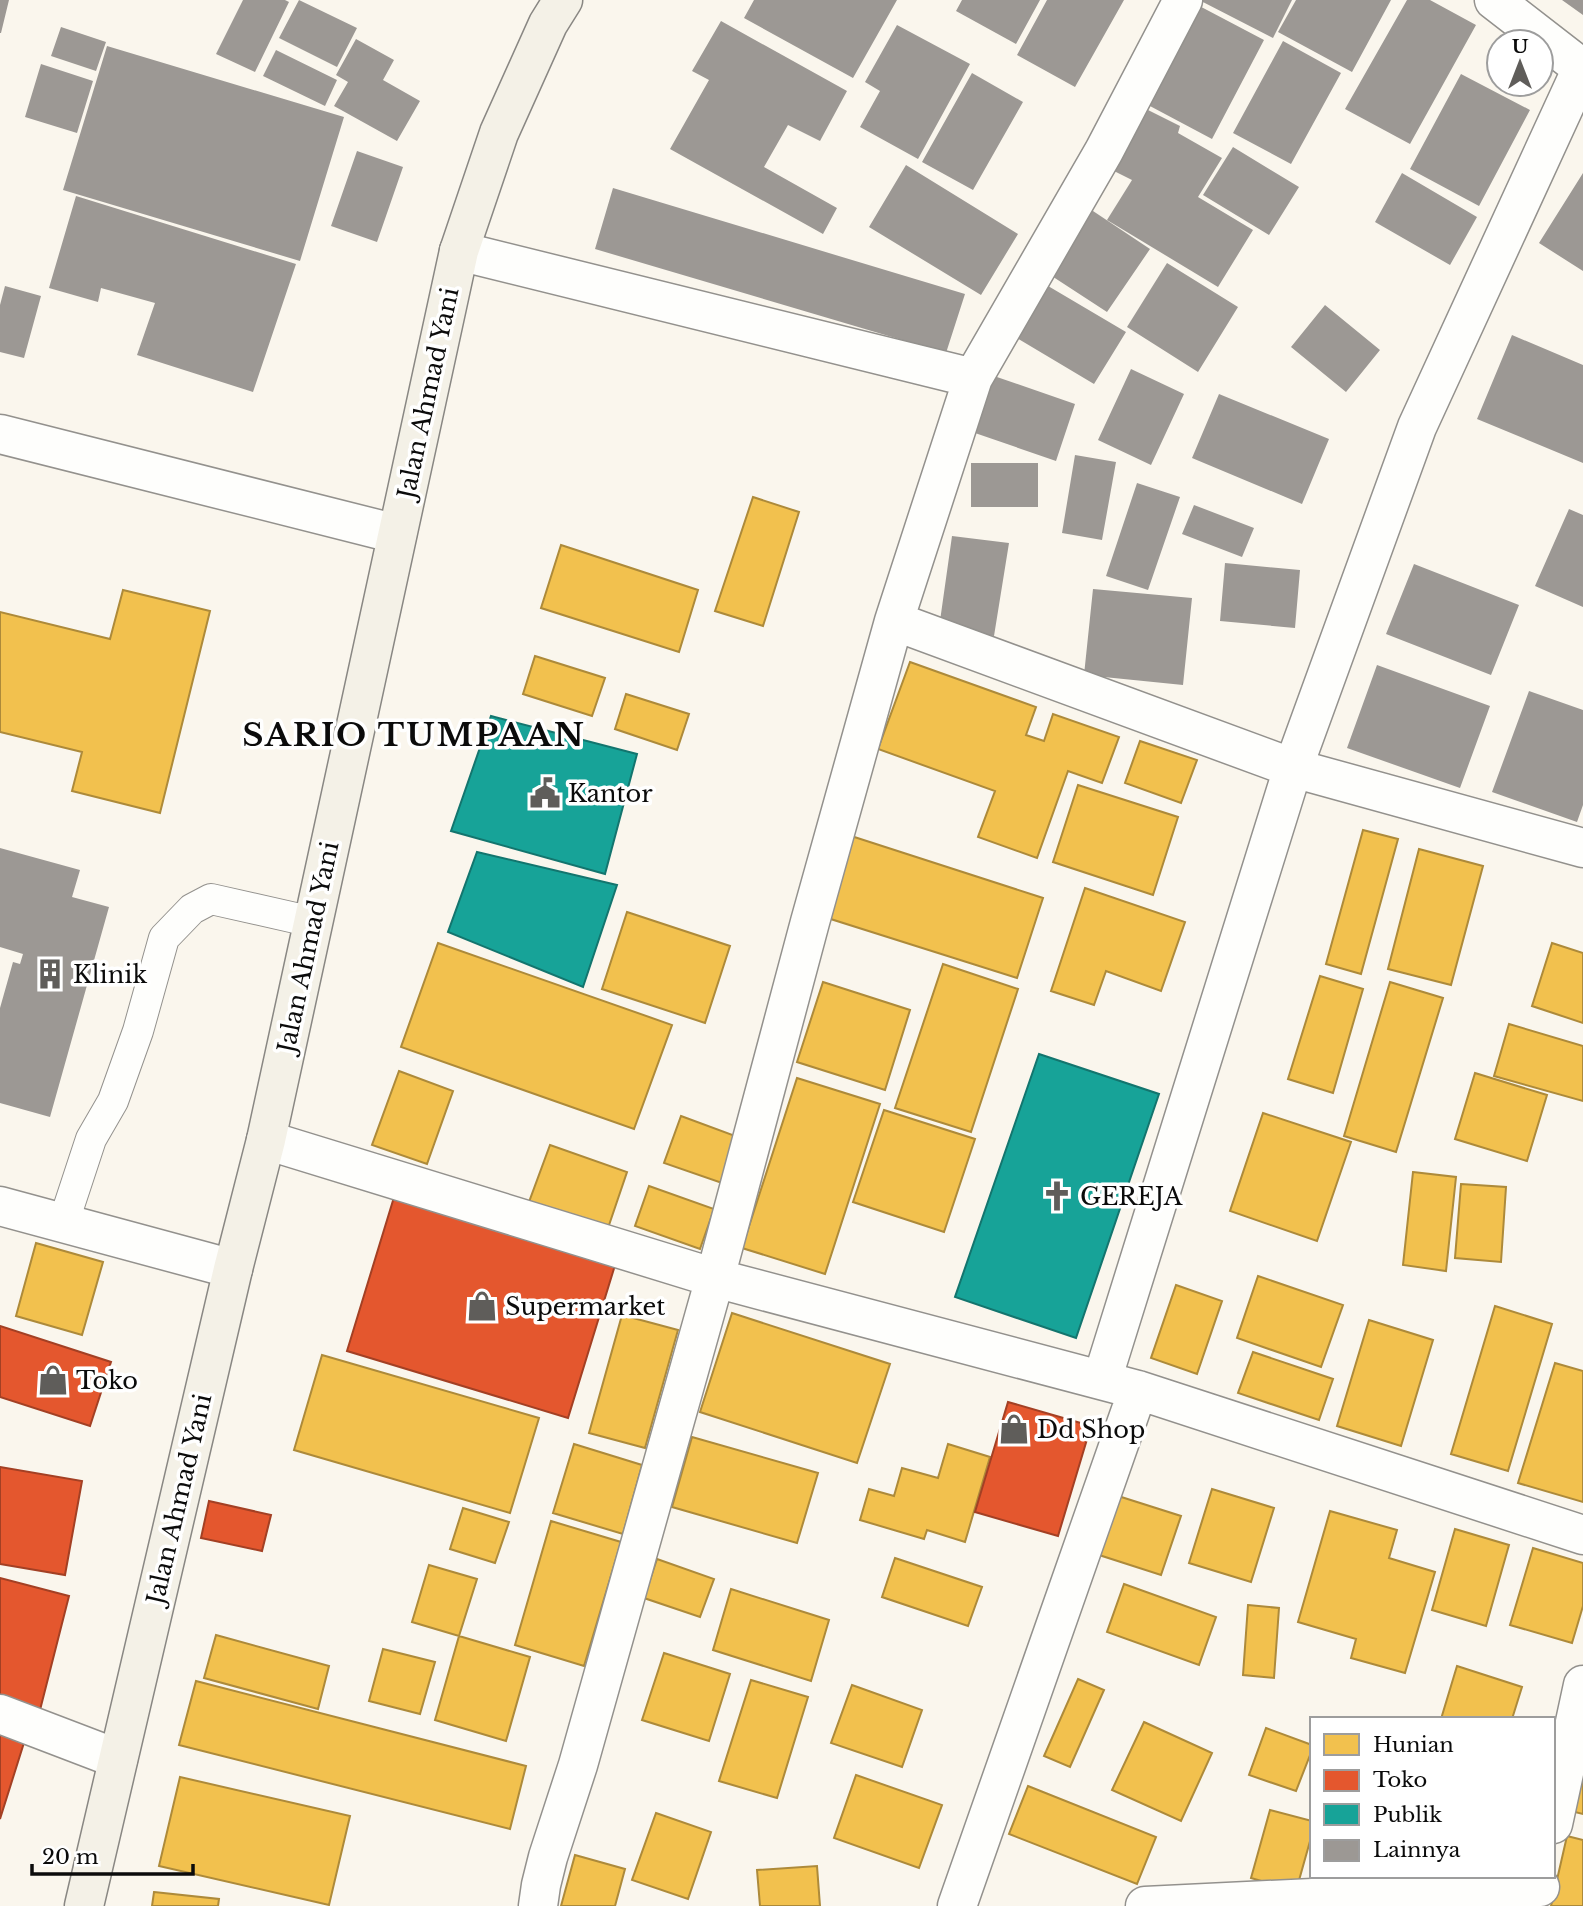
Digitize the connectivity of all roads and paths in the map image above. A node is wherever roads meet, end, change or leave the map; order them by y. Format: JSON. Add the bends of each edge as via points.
{"nodes":[{"id":1,"x":563,"y":0,"type":"edge"},
{"id":2,"x":1183,"y":0,"type":"edge"},
{"id":3,"x":1493,"y":0,"type":"edge"},
{"id":4,"x":1583,"y":68,"type":"edge"},
{"id":5,"x":459,"y":251,"type":"junction"},
{"id":6,"x":973,"y":378,"type":"junction"},
{"id":7,"x":0,"y":434,"type":"edge"},
{"id":8,"x":397,"y":534,"type":"junction"},
{"id":9,"x":894,"y":621,"type":"junction"},
{"id":10,"x":1293,"y":768,"type":"junction"},
{"id":11,"x":1583,"y":848,"type":"edge"},
{"id":12,"x":313,"y":922,"type":"junction"},
{"id":13,"x":266,"y":1140,"type":"junction"},
{"id":14,"x":0,"y":1206,"type":"edge"},
{"id":15,"x":63,"y":1224,"type":"junction"},
{"id":16,"x":233,"y":1269,"type":"junction"},
{"id":17,"x":715,"y":1278,"type":"junction"},
{"id":18,"x":1120,"y":1385,"type":"junction"},
{"id":19,"x":1583,"y":1535,"type":"edge"},
{"id":20,"x":1583,"y":1685,"type":"edge"},
{"id":21,"x":0,"y":1714,"type":"edge"},
{"id":22,"x":118,"y":1759,"type":"junction"},
{"id":23,"x":1555,"y":1815,"type":"edge"},
{"id":24,"x":1539,"y":1890,"type":"edge"},
{"id":25,"x":83,"y":1906,"type":"edge"},
{"id":26,"x":538,"y":1906,"type":"edge"},
{"id":27,"x":957,"y":1906,"type":"edge"},
{"id":28,"x":1146,"y":1906,"type":"edge"}],
"edges":[{"from":1,"to":5,"type":"main road","name":"Jalan Ahmad Yani","via":[[499,132]]},
{"from":2,"to":6,"type":"street","via":[[1104,151]]},
{"from":3,"to":4,"type":"street"},
{"from":4,"to":10,"type":"street","via":[[1417,428]]},
{"from":5,"to":6,"type":"street"},
{"from":5,"to":8,"type":"main road","name":"Jalan Ahmad Yani"},
{"from":6,"to":9,"type":"street"},
{"from":7,"to":8,"type":"street"},
{"from":8,"to":12,"type":"main road","name":"Jalan Ahmad Yani"},
{"from":9,"to":10,"type":"street"},
{"from":9,"to":17,"type":"street"},
{"from":10,"to":11,"type":"street"},
{"from":10,"to":18,"type":"street"},
{"from":12,"to":13,"type":"main road","name":"Jalan Ahmad Yani"},
{"from":12,"to":15,"type":"lane","via":[[211,900],[192,909],[164,938],[138,1031],[113,1101],[90,1139]]},
{"from":13,"to":16,"type":"main road","name":"Jalan Ahmad Yani"},
{"from":13,"to":17,"type":"street"},
{"from":14,"to":15,"type":"street"},
{"from":15,"to":16,"type":"street"},
{"from":16,"to":22,"type":"main road","name":"Jalan Ahmad Yani"},
{"from":17,"to":18,"type":"street"},
{"from":17,"to":26,"type":"street","via":[[548,1857]]},
{"from":18,"to":19,"type":"street"},
{"from":18,"to":27,"type":"street"},
{"from":20,"to":23,"type":"street"},
{"from":21,"to":22,"type":"street"},
{"from":22,"to":25,"type":"main road","name":"Jalan Ahmad Yani"},
{"from":24,"to":28,"type":"street"}]}
